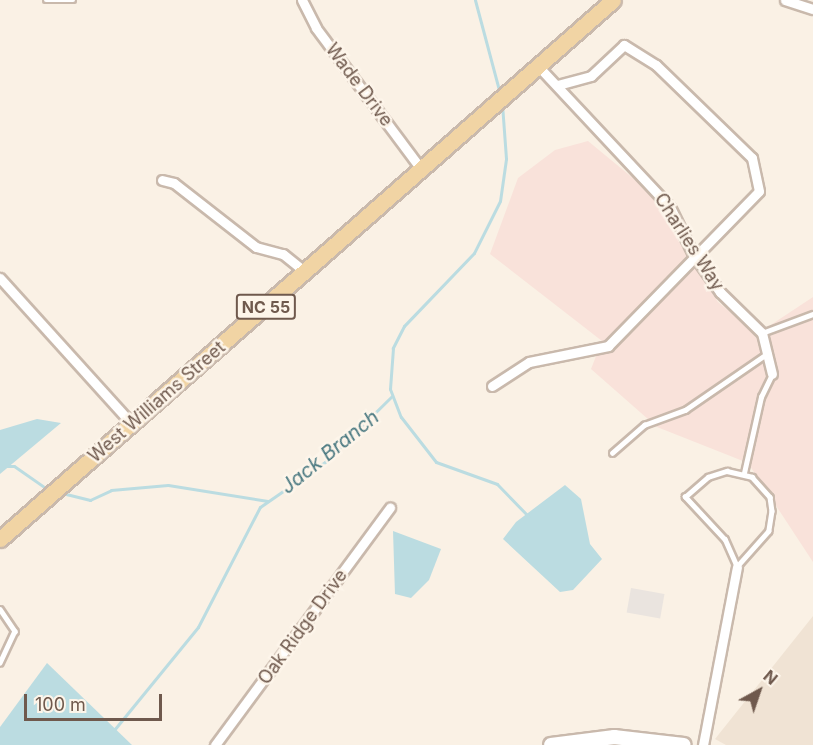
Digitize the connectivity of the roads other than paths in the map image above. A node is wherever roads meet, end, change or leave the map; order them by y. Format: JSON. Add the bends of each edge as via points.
{"nodes":[{"id":1,"x":46,"y":0,"type":"edge"},
{"id":2,"x":73,"y":0,"type":"edge"},
{"id":3,"x":302,"y":0,"type":"edge"},
{"id":4,"x":613,"y":0,"type":"edge"},
{"id":5,"x":785,"y":0,"type":"edge"},
{"id":6,"x":813,"y":9,"type":"edge"},
{"id":7,"x":538,"y":66,"type":"junction"},
{"id":8,"x":558,"y":85,"type":"junction"},
{"id":9,"x":422,"y":169,"type":"junction"},
{"id":10,"x":162,"y":180,"type":"dead end"},
{"id":11,"x":693,"y":254,"type":"junction"},
{"id":12,"x":305,"y":272,"type":"junction"},
{"id":13,"x":0,"y":278,"type":"edge"},
{"id":14,"x":813,"y":314,"type":"edge"},
{"id":15,"x":762,"y":333,"type":"junction"},
{"id":16,"x":771,"y":352,"type":"junction"},
{"id":17,"x":772,"y":374,"type":"joint"},
{"id":18,"x":492,"y":386,"type":"dead end"},
{"id":19,"x":131,"y":423,"type":"junction"},
{"id":20,"x":612,"y":453,"type":"dead end"},
{"id":21,"x":744,"y":473,"type":"junction"},
{"id":22,"x":390,"y":508,"type":"dead end"},
{"id":23,"x":0,"y":539,"type":"edge"},
{"id":24,"x":737,"y":567,"type":"junction"},
{"id":25,"x":0,"y":609,"type":"edge"},
{"id":26,"x":0,"y":663,"type":"edge"},
{"id":27,"x":215,"y":745,"type":"edge"},
{"id":28,"x":551,"y":745,"type":"edge"},
{"id":29,"x":684,"y":745,"type":"edge"},
{"id":30,"x":703,"y":745,"type":"edge"}],
"edges":[{"from":1,"to":2,"type":"lane"},
{"from":3,"to":9,"type":"street","name":"Wade Drive","via":[[316,28]]},
{"from":4,"to":7,"type":"main road","number":"NC 55"},
{"from":5,"to":6,"type":"street"},
{"from":7,"to":8,"type":"street","name":"Charlies Way"},
{"from":7,"to":9,"type":"main road","number":"NC 55"},
{"from":8,"to":11,"type":"street","name":"Charlies Way","via":[[657,190]]},
{"from":8,"to":11,"type":"street","via":[[591,76],[624,45],[656,66],[752,158],[759,191],[732,223]]},
{"from":9,"to":12,"type":"main road","name":"West Williams Street","number":"NC 55"},
{"from":10,"to":12,"type":"street","via":[[174,183],[256,247],[283,254]]},
{"from":11,"to":15,"type":"street","name":"Charlies Way","via":[[720,292]]},
{"from":11,"to":18,"type":"street","via":[[661,297],[608,346],[529,362]]},
{"from":12,"to":19,"type":"main road","name":"West Williams Street","number":"NC 55"},
{"from":13,"to":19,"type":"street"},
{"from":14,"to":15,"type":"lane"},
{"from":15,"to":16,"type":"street","name":"Charlies Way"},
{"from":16,"to":17,"type":"street","name":"Charlies Way"},
{"from":16,"to":20,"type":"lane","via":[[685,410],[644,425]]},
{"from":17,"to":21,"type":"lane","via":[[761,397]]},
{"from":19,"to":23,"type":"main road","name":"West Williams Street","number":"NC 55"},
{"from":21,"to":24,"type":"lane","via":[[770,497],[772,511],[769,531]]},
{"from":21,"to":24,"type":"lane","via":[[708,477],[685,497],[725,540]]},
{"from":22,"to":27,"type":"street","name":"Oak Ridge Drive"},
{"from":24,"to":30,"type":"street"},
{"from":25,"to":26,"type":"lane","via":[[15,631]]},
{"from":28,"to":29,"type":"street","via":[[614,737]]}]}
